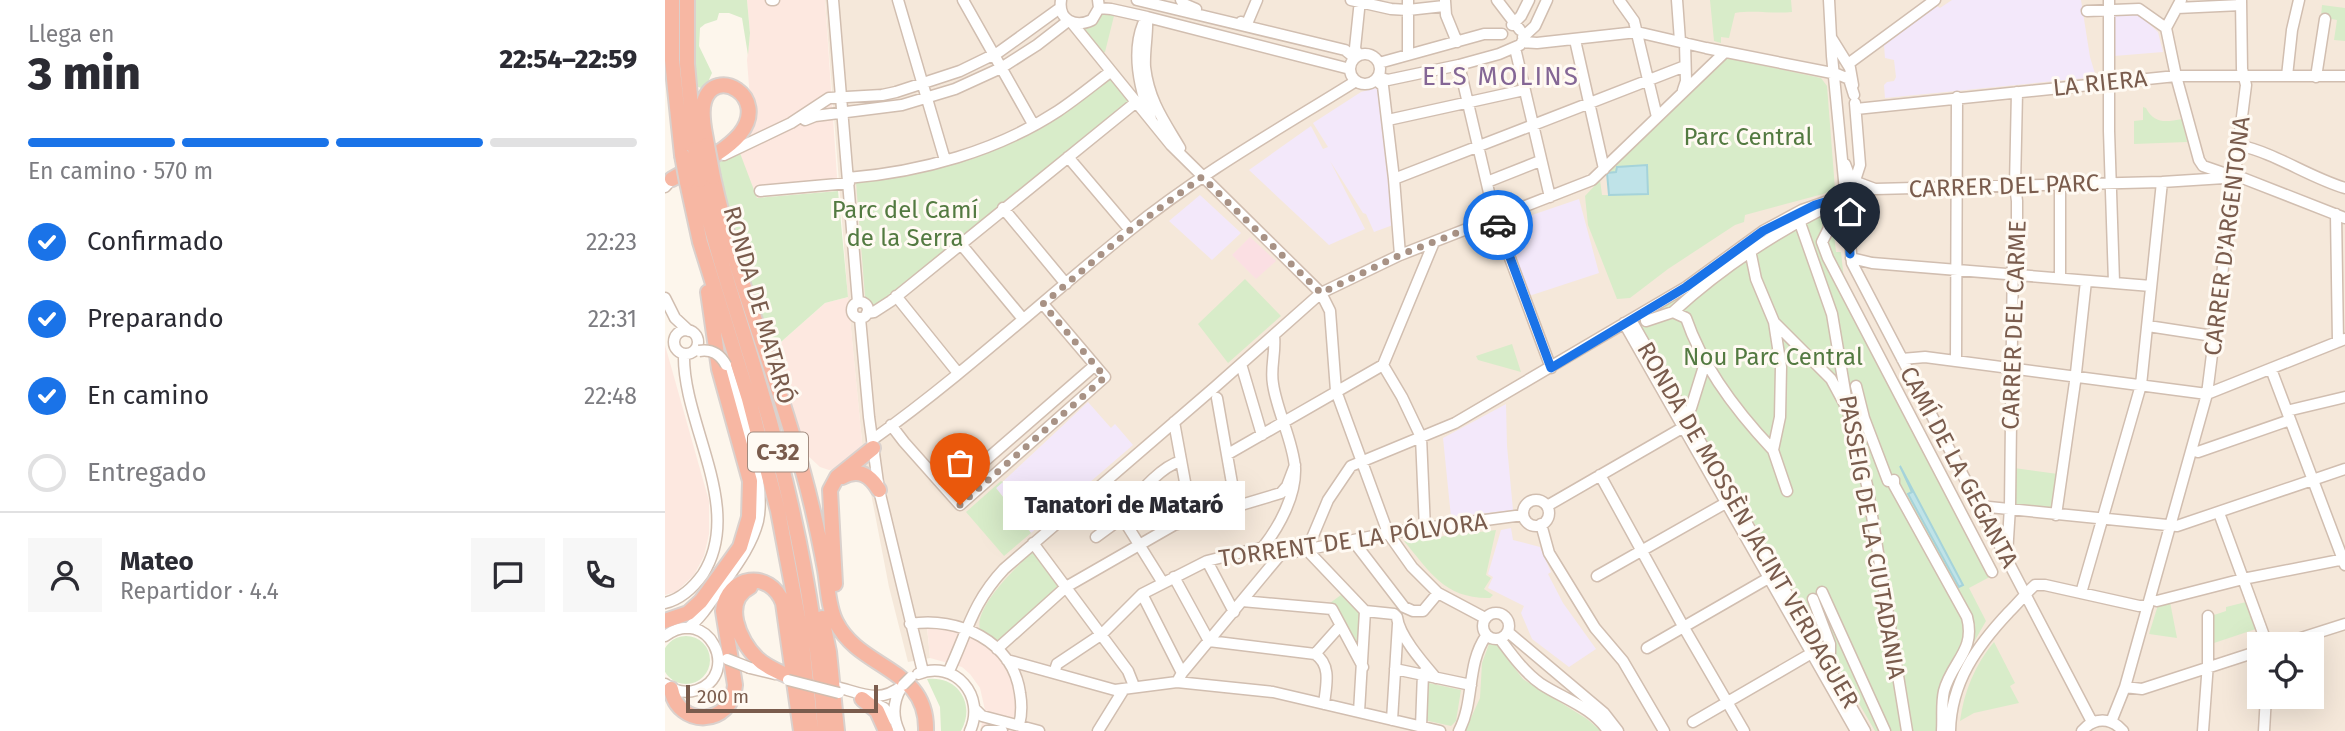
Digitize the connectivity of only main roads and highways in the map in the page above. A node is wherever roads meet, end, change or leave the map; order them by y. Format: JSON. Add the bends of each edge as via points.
{"nodes":[{"id":1,"x":672,"y":0,"type":"edge"},
{"id":2,"x":687,"y":0,"type":"edge"},
{"id":3,"x":694,"y":150,"type":"junction"},
{"id":4,"x":684,"y":182,"type":"edge"},
{"id":5,"x":700,"y":242,"type":"junction"},
{"id":6,"x":762,"y":392,"type":"junction"},
{"id":7,"x":872,"y":444,"type":"road end"},
{"id":8,"x":879,"y":490,"type":"road end"},
{"id":9,"x":831,"y":523,"type":"junction"},
{"id":10,"x":673,"y":629,"type":"edge"},
{"id":11,"x":842,"y":631,"type":"junction"},
{"id":12,"x":788,"y":677,"type":"road end"},
{"id":13,"x":667,"y":686,"type":"edge"},
{"id":14,"x":797,"y":695,"type":"junction"},
{"id":15,"x":862,"y":699,"type":"road end"},
{"id":16,"x":894,"y":727,"type":"edge"},
{"id":17,"x":801,"y":731,"type":"edge"},
{"id":18,"x":811,"y":731,"type":"edge"},
{"id":19,"x":825,"y":731,"type":"edge"},
{"id":20,"x":839,"y":731,"type":"edge"},
{"id":21,"x":926,"y":731,"type":"edge"}],
"edges":[{"from":1,"to":3,"type":"highway","number":"C-32","via":[[672,60]]},
{"from":2,"to":3,"type":"highway","number":"C-32"},
{"from":3,"to":4,"type":"highway","number":"C-32","bridge":true},
{"from":3,"to":4,"type":"highway","bridge":true},
{"from":3,"to":4,"type":"highway","via":[[705,97],[724,86],[744,94],[748,116],[743,130]]},
{"from":4,"to":5,"type":"highway","name":"RONDA DE MATARÓ","number":"C-32"},
{"from":4,"to":6,"type":"highway","name":"RONDA DE MATARÓ","number":"C-32","via":[[721,257]]},
{"from":4,"to":11,"type":"highway","via":[[731,250],[800,461],[831,608]]},
{"from":5,"to":10,"type":"highway","via":[[719,369],[751,500],[740,547],[701,601]]},
{"from":5,"to":18,"type":"highway","name":"RONDA DE MATARÓ","number":"C-32","via":[[778,511],[801,633]]},
{"from":6,"to":19,"type":"highway","name":"RONDA DE MATARÓ","number":"C-32","via":[[807,576]]},
{"from":6,"to":20,"type":"highway","via":[[773,412],[791,475],[829,652]]},
{"from":7,"to":9,"type":"highway","via":[[832,484]]},
{"from":8,"to":9,"type":"highway","via":[[862,473],[844,476],[833,488]]},
{"from":9,"to":11,"type":"highway"},
{"from":11,"to":21,"type":"highway","via":[[862,652],[914,689],[924,710]]},
{"from":12,"to":14,"type":"highway","via":[[758,659],[739,629],[735,605],[750,587],[766,588],[777,599]]},
{"from":13,"to":14,"type":"highway","via":[[680,707],[696,716],[714,716],[729,705],[735,685],[723,606],[738,585],[757,580],[774,588],[783,603]]},
{"from":14,"to":17,"type":"highway"},
{"from":15,"to":16,"type":"highway"}]}
